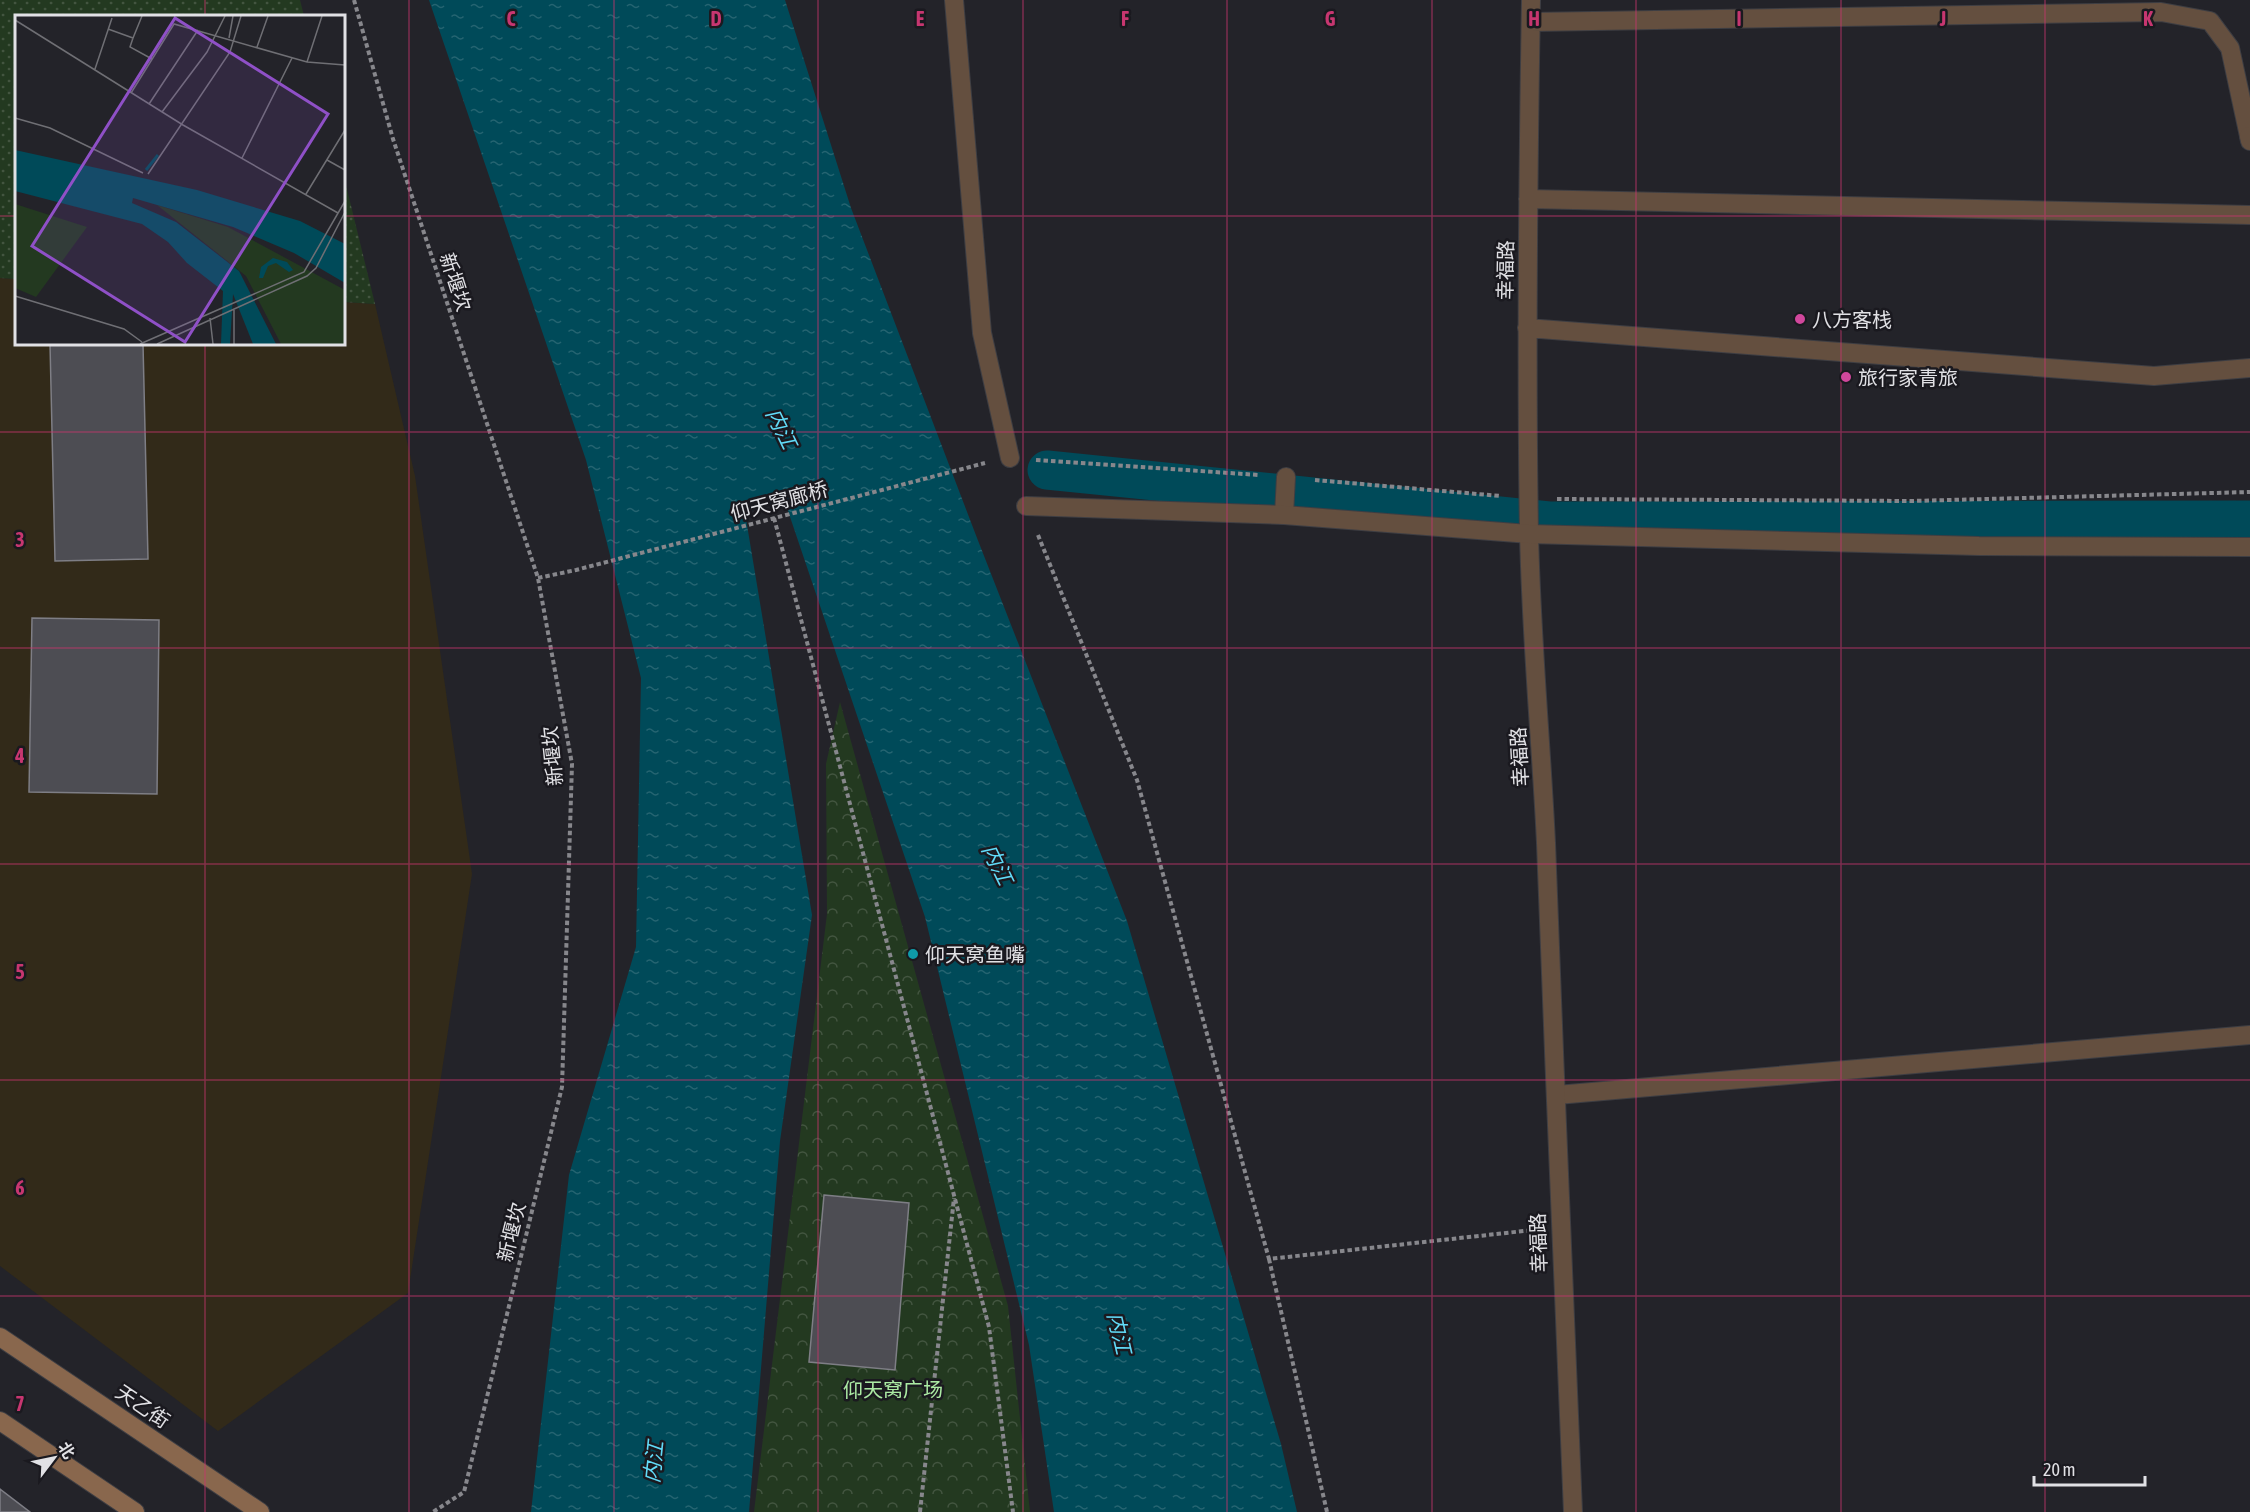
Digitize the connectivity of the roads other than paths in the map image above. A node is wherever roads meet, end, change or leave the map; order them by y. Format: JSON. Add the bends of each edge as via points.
{"nodes":[{"id":1,"x":954,"y":0,"type":"edge"},
{"id":2,"x":1531,"y":0,"type":"edge"},
{"id":3,"x":1862,"y":8,"type":"edge"},
{"id":4,"x":1531,"y":22,"type":"junction"},
{"id":5,"x":2249,"y":139,"type":"edge"},
{"id":6,"x":1528,"y":199,"type":"junction"},
{"id":7,"x":2250,"y":215,"type":"edge"},
{"id":8,"x":1527,"y":328,"type":"junction"},
{"id":9,"x":2250,"y":368,"type":"edge"},
{"id":10,"x":1010,"y":458,"type":"dead end"},
{"id":11,"x":1286,"y":477,"type":"dead end"},
{"id":12,"x":1026,"y":506,"type":"road end"},
{"id":13,"x":1284,"y":515,"type":"junction"},
{"id":14,"x":1529,"y":534,"type":"junction"},
{"id":15,"x":2250,"y":547,"type":"edge"},
{"id":16,"x":2250,"y":1035,"type":"edge"},
{"id":17,"x":1557,"y":1095,"type":"junction"},
{"id":18,"x":0,"y":1337,"type":"edge"},
{"id":19,"x":0,"y":1421,"type":"edge"},
{"id":20,"x":135,"y":1512,"type":"edge"},
{"id":21,"x":260,"y":1512,"type":"edge"},
{"id":22,"x":1573,"y":1512,"type":"edge"}],
"edges":[{"from":1,"to":10,"type":"street","via":[[982,333]]},
{"from":2,"to":4,"type":"street","name":"幸福路"},
{"from":3,"to":4,"type":"street"},
{"from":3,"to":5,"type":"street","via":[[2161,12],[2210,21],[2230,48]]},
{"from":4,"to":6,"type":"street","name":"幸福路"},
{"from":6,"to":7,"type":"street"},
{"from":6,"to":8,"type":"street","name":"幸福路"},
{"from":8,"to":9,"type":"street","via":[[2154,376]]},
{"from":8,"to":14,"type":"street","name":"幸福路"},
{"from":11,"to":13,"type":"street"},
{"from":12,"to":13,"type":"street"},
{"from":13,"to":14,"type":"street"},
{"from":14,"to":15,"type":"street","via":[[1979,546]]},
{"from":14,"to":17,"type":"street","name":"幸福路"},
{"from":16,"to":17,"type":"street"},
{"from":17,"to":22,"type":"street","name":"幸福路"},
{"from":18,"to":21,"type":"main road","name":"天乙街"},
{"from":19,"to":20,"type":"main road"}]}
